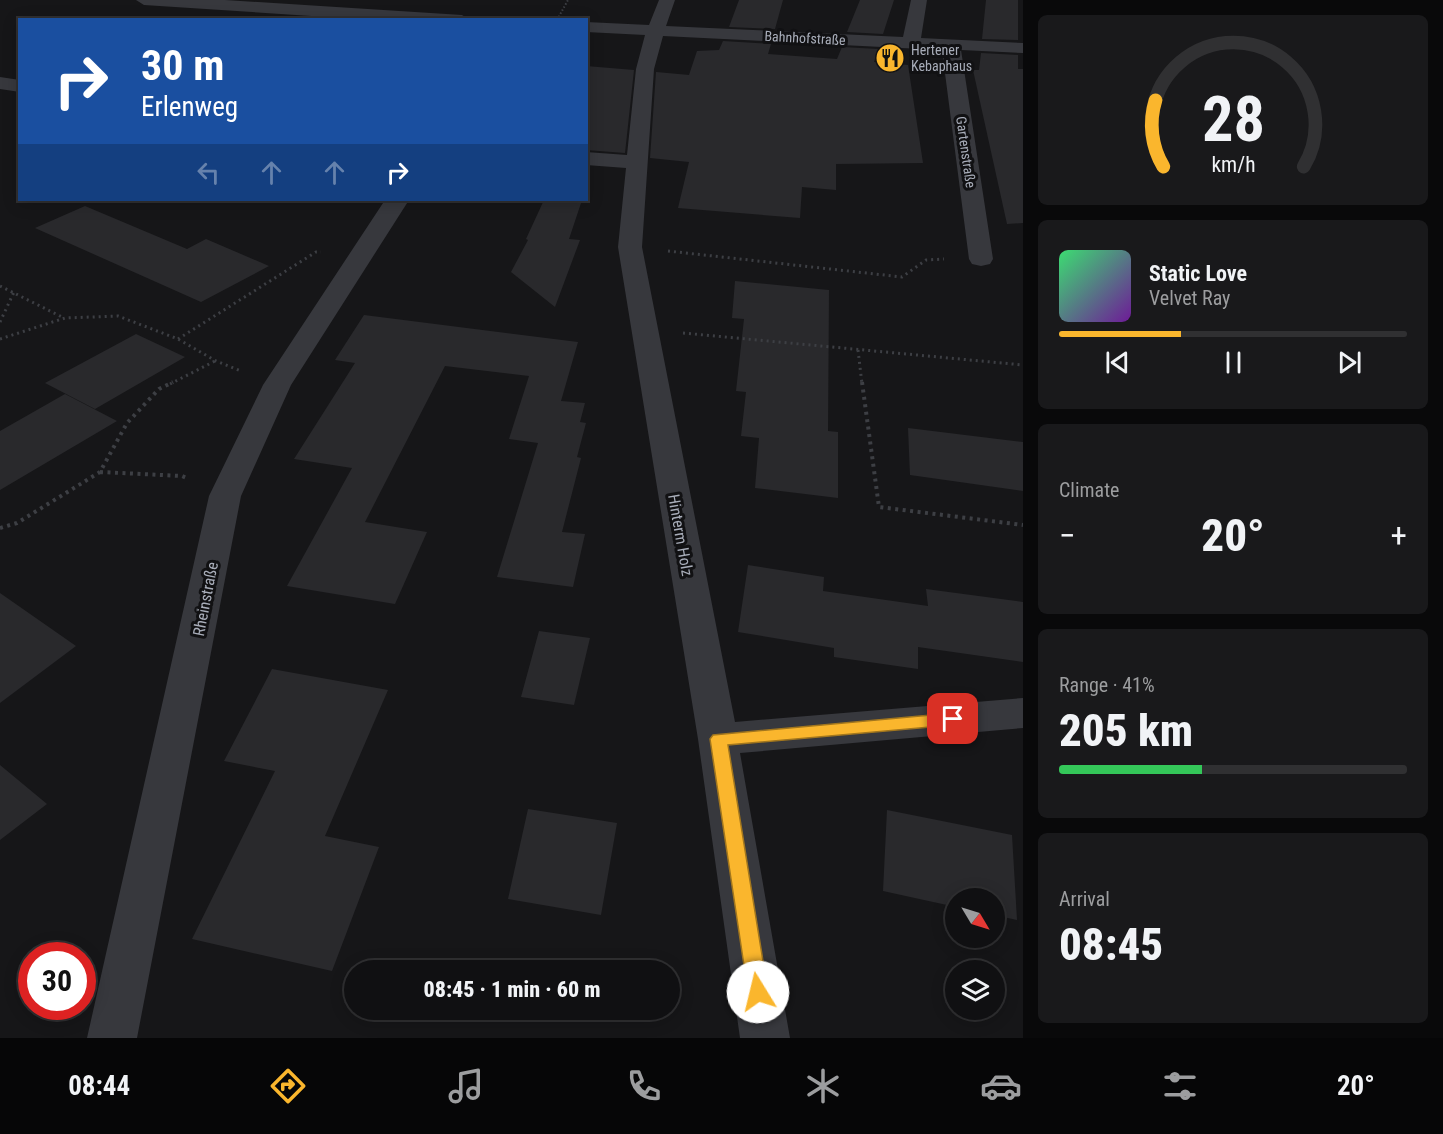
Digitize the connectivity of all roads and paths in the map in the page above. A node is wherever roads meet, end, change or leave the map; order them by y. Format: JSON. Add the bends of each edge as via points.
{"nodes":[{"id":1,"x":145,"y":0,"type":"edge"},
{"id":2,"x":568,"y":0,"type":"edge"},
{"id":3,"x":667,"y":0,"type":"edge"},
{"id":4,"x":919,"y":0,"type":"edge"},
{"id":5,"x":290,"y":5,"type":"edge"},
{"id":6,"x":439,"y":18,"type":"edge"},
{"id":7,"x":558,"y":18,"type":"edge"},
{"id":8,"x":588,"y":27,"type":"edge"},
{"id":9,"x":655,"y":31,"type":"junction"},
{"id":10,"x":910,"y":43,"type":"junction"},
{"id":11,"x":951,"y":46,"type":"junction"},
{"id":12,"x":1023,"y":48,"type":"edge"},
{"id":13,"x":0,"y":83,"type":"edge"},
{"id":14,"x":18,"y":86,"type":"edge"},
{"id":15,"x":588,"y":158,"type":"edge"},
{"id":16,"x":638,"y":163,"type":"junction"},
{"id":17,"x":396,"y":201,"type":"edge"},
{"id":18,"x":630,"y":247,"type":"junction"},
{"id":19,"x":361,"y":256,"type":"junction"},
{"id":20,"x":981,"y":259,"type":"joint"},
{"id":21,"x":0,"y":286,"type":"edge"},
{"id":22,"x":14,"y":292,"type":"junction"},
{"id":23,"x":65,"y":318,"type":"junction"},
{"id":24,"x":0,"y":322,"type":"edge"},
{"id":25,"x":645,"y":330,"type":"junction"},
{"id":26,"x":0,"y":339,"type":"edge"},
{"id":27,"x":178,"y":339,"type":"junction"},
{"id":28,"x":858,"y":350,"type":"junction"},
{"id":29,"x":216,"y":361,"type":"junction"},
{"id":30,"x":1023,"y":365,"type":"edge"},
{"id":31,"x":277,"y":385,"type":"junction"},
{"id":32,"x":100,"y":472,"type":"junction"},
{"id":33,"x":225,"y":496,"type":"junction"},
{"id":34,"x":1023,"y":525,"type":"edge"},
{"id":35,"x":0,"y":528,"type":"edge"},
{"id":36,"x":1023,"y":713,"type":"edge"},
{"id":37,"x":718,"y":739,"type":"junction"},
{"id":38,"x":112,"y":1038,"type":"edge"},
{"id":39,"x":765,"y":1038,"type":"edge"}],
"edges":[{"from":1,"to":5,"type":"street"},
{"from":2,"to":7,"type":"path"},
{"from":3,"to":9,"type":"street","name":"Hinterm Holz"},
{"from":4,"to":10,"type":"street"},
{"from":5,"to":6,"type":"street"},
{"from":8,"to":9,"type":"street","name":"Bahnhofstraße"},
{"from":9,"to":10,"type":"street","name":"Bahnhofstraße"},
{"from":9,"to":16,"type":"street","name":"Hinterm Holz","via":[[645,69]]},
{"from":10,"to":11,"type":"street","name":"Bahnhofstraße"},
{"from":11,"to":12,"type":"street","name":"Bahnhofstraße"},
{"from":11,"to":20,"type":"street","name":"Gartenstraße"},
{"from":13,"to":14,"type":"street"},
{"from":15,"to":16,"type":"street"},
{"from":16,"to":18,"type":"street","name":"Hinterm Holz"},
{"from":17,"to":19,"type":"street","name":"Rheinstraße"},
{"from":18,"to":20,"type":"path","via":[[902,277],[926,260]]},
{"from":18,"to":25,"type":"street","name":"Hinterm Holz"},
{"from":19,"to":27,"type":"path","via":[[316,252]]},
{"from":19,"to":31,"type":"street","name":"Rheinstraße"},
{"from":21,"to":22,"type":"path"},
{"from":22,"to":23,"type":"path"},
{"from":22,"to":24,"type":"path"},
{"from":23,"to":26,"type":"path"},
{"from":23,"to":27,"type":"path","via":[[118,316]]},
{"from":25,"to":28,"type":"path"},
{"from":25,"to":37,"type":"street","name":"Hinterm Holz"},
{"from":27,"to":29,"type":"path"},
{"from":28,"to":30,"type":"path"},
{"from":28,"to":34,"type":"path","via":[[879,507]]},
{"from":29,"to":31,"type":"path"},
{"from":29,"to":32,"type":"path","via":[[159,389],[127,423]]},
{"from":31,"to":33,"type":"street","name":"Rheinstraße"},
{"from":32,"to":33,"type":"path","via":[[183,476]]},
{"from":32,"to":35,"type":"path","via":[[17,523]]},
{"from":33,"to":38,"type":"street","name":"Rheinstraße"},
{"from":36,"to":37,"type":"street"},
{"from":37,"to":39,"type":"street","name":"Hinterm Holz"}]}
